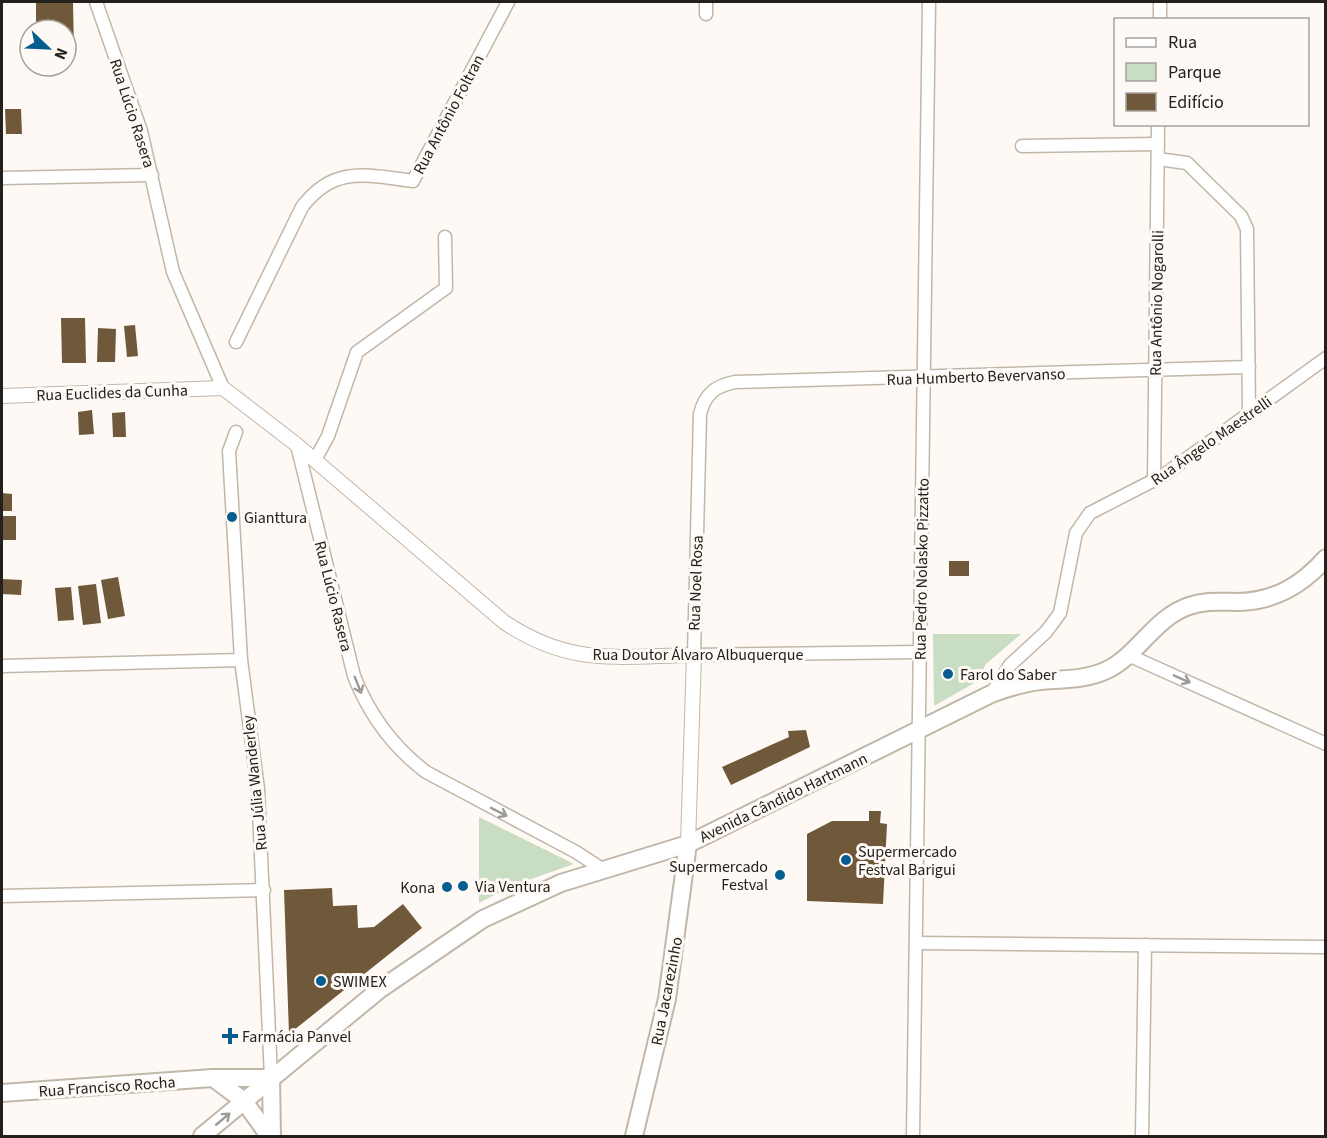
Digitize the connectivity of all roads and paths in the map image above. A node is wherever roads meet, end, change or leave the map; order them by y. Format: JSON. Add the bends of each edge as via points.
{"nodes":[{"id":1,"x":96,"y":2,"type":"edge"},
{"id":2,"x":508,"y":2,"type":"edge"},
{"id":3,"x":929,"y":2,"type":"edge"},
{"id":4,"x":1160,"y":2,"type":"edge"},
{"id":5,"x":1160,"y":18,"type":"edge"},
{"id":6,"x":1158,"y":126,"type":"edge"},
{"id":7,"x":1158,"y":144,"type":"junction"},
{"id":8,"x":1022,"y":146,"type":"dead end"},
{"id":9,"x":1158,"y":159,"type":"junction"},
{"id":10,"x":152,"y":175,"type":"junction"},
{"id":11,"x":2,"y":178,"type":"edge"},
{"id":12,"x":446,"y":237,"type":"dead end"},
{"id":13,"x":236,"y":342,"type":"dead end"},
{"id":14,"x":1326,"y":358,"type":"edge"},
{"id":15,"x":1249,"y":367,"type":"junction"},
{"id":16,"x":1155,"y":370,"type":"junction"},
{"id":17,"x":923,"y":377,"type":"junction"},
{"id":18,"x":223,"y":388,"type":"junction"},
{"id":19,"x":707,"y":395,"type":"joint"},
{"id":20,"x":2,"y":396,"type":"edge"},
{"id":21,"x":1249,"y":413,"type":"junction"},
{"id":22,"x":236,"y":432,"type":"dead end"},
{"id":23,"x":297,"y":445,"type":"junction"},
{"id":24,"x":315,"y":460,"type":"junction"},
{"id":25,"x":1154,"y":481,"type":"junction"},
{"id":26,"x":1326,"y":558,"type":"edge"},
{"id":27,"x":920,"y":652,"type":"junction"},
{"id":28,"x":1128,"y":654,"type":"junction"},
{"id":29,"x":693,"y":655,"type":"junction"},
{"id":30,"x":241,"y":660,"type":"junction"},
{"id":31,"x":2,"y":666,"type":"edge"},
{"id":32,"x":991,"y":694,"type":"junction"},
{"id":33,"x":918,"y":731,"type":"junction"},
{"id":34,"x":1326,"y":744,"type":"edge"},
{"id":35,"x":688,"y":844,"type":"junction"},
{"id":36,"x":602,"y":869,"type":"junction"},
{"id":37,"x":264,"y":890,"type":"junction"},
{"id":38,"x":2,"y":896,"type":"edge"},
{"id":39,"x":916,"y":943,"type":"junction"},
{"id":40,"x":1145,"y":945,"type":"junction"},
{"id":41,"x":1326,"y":947,"type":"edge"},
{"id":42,"x":213,"y":1078,"type":"junction"},
{"id":43,"x":270,"y":1078,"type":"junction"},
{"id":44,"x":2,"y":1093,"type":"edge"},
{"id":45,"x":244,"y":1101,"type":"junction"},
{"id":46,"x":202,"y":1137,"type":"edge"},
{"id":47,"x":271,"y":1137,"type":"edge"},
{"id":48,"x":634,"y":1137,"type":"edge"},
{"id":49,"x":913,"y":1137,"type":"edge"},
{"id":50,"x":1142,"y":1137,"type":"edge"}],
"edges":[{"from":1,"to":10,"type":"street","name":"Rua Lúcio Rasera","via":[[141,131]]},
{"from":2,"to":13,"type":"street","name":"Rua Antônio Foltran","via":[[413,181],[350,174],[321,186],[302,207]]},
{"from":3,"to":17,"type":"street","name":"Rua Pedro Nolasko Pizzatto"},
{"from":4,"to":5,"type":"street"},
{"from":6,"to":7,"type":"street","name":"Rua Antônio Nogarolli"},
{"from":7,"to":8,"type":"street"},
{"from":7,"to":9,"type":"street","name":"Rua Antônio Nogarolli"},
{"from":9,"to":15,"type":"street","via":[[1187,163],[1243,220],[1247,229]]},
{"from":9,"to":16,"type":"street","name":"Rua Antônio Nogarolli"},
{"from":10,"to":11,"type":"street"},
{"from":10,"to":18,"type":"street","name":"Rua Lúcio Rasera","via":[[172,272]]},
{"from":12,"to":24,"type":"street","via":[[446,288],[357,352],[328,436]]},
{"from":14,"to":21,"type":"street","name":"Rua Ângelo Maestrelli"},
{"from":15,"to":16,"type":"street","name":"Rua Humberto Bevervanso"},
{"from":15,"to":21,"type":"street"},
{"from":16,"to":17,"type":"street","name":"Rua Humberto Bevervanso"},
{"from":16,"to":25,"type":"street","name":"Rua Antônio Nogarolli"},
{"from":17,"to":19,"type":"street","name":"Rua Humberto Bevervanso","via":[[735,382]]},
{"from":17,"to":27,"type":"street","name":"Rua Pedro Nolasko Pizzatto"},
{"from":18,"to":20,"type":"street","name":"Rua Euclides da Cunha"},
{"from":18,"to":23,"type":"street","name":"Rua Lúcio Rasera"},
{"from":19,"to":29,"type":"street","name":"Rua Noel Rosa","via":[[700,414]]},
{"from":21,"to":25,"type":"street","name":"Rua Ângelo Maestrelli"},
{"from":22,"to":30,"type":"street","name":"Rua Júlia Wanderley","via":[[228,451]]},
{"from":23,"to":24,"type":"street","name":"Rua Doutor Álvaro Albuquerque"},
{"from":23,"to":36,"type":"street","name":"Rua Lúcio Rasera","one_way":true,"via":[[350,664],[360,692],[381,727],[411,761],[433,777]]},
{"from":24,"to":29,"type":"street","name":"Rua Doutor Álvaro Albuquerque","via":[[504,622],[536,642],[571,654],[594,656]]},
{"from":25,"to":32,"type":"street","name":"Rua Ângelo Maestrelli","via":[[1098,507],[1082,522],[1076,533],[1060,614],[1010,665]]},
{"from":26,"to":28,"type":"main road","name":"Avenida Cândido Hartmann","via":[[1308,577],[1282,593],[1251,601],[1203,602],[1178,610]]},
{"from":27,"to":29,"type":"street","name":"Rua Doutor Álvaro Albuquerque"},
{"from":27,"to":33,"type":"street","name":"Rua Pedro Nolasko Pizzatto"},
{"from":28,"to":32,"type":"main road","name":"Avenida Cândido Hartmann","via":[[1117,664],[1090,676],[1027,683]]},
{"from":28,"to":34,"type":"street","one_way":true},
{"from":29,"to":35,"type":"street","name":"Rua Noel Rosa"},
{"from":30,"to":31,"type":"street"},
{"from":30,"to":37,"type":"street","name":"Rua Júlia Wanderley","via":[[258,789]]},
{"from":32,"to":33,"type":"main road","name":"Avenida Cândido Hartmann"},
{"from":33,"to":35,"type":"main road","name":"Avenida Cândido Hartmann"},
{"from":33,"to":39,"type":"street","name":"Rua Pedro Nolasko Pizzatto"},
{"from":35,"to":36,"type":"main road","name":"Avenida Cândido Hartmann"},
{"from":35,"to":48,"type":"main road","name":"Rua Jacarezinho","via":[[667,999]]},
{"from":36,"to":43,"type":"main road","name":"Avenida Cândido Hartmann","via":[[530,895],[459,933]]},
{"from":37,"to":38,"type":"street"},
{"from":37,"to":43,"type":"street","name":"Rua Júlia Wanderley"},
{"from":39,"to":40,"type":"street"},
{"from":39,"to":49,"type":"street","name":"Rua Pedro Nolasko Pizzatto"},
{"from":40,"to":41,"type":"street"},
{"from":40,"to":50,"type":"street"},
{"from":42,"to":43,"type":"main road","name":"Rua Francisco Rocha"},
{"from":42,"to":44,"type":"main road","name":"Rua Francisco Rocha"},
{"from":42,"to":45,"type":"main road"},
{"from":43,"to":45,"type":"main road","name":"Avenida Cândido Hartmann"},
{"from":43,"to":47,"type":"main road","name":"Rua Júlia Wanderley"},
{"from":46,"to":45,"type":"main road","name":"Avenida Cândido Hartmann","one_way":true},
{"from":45,"to":47,"type":"main road","name":"Rua Júlia Wanderley"}]}
